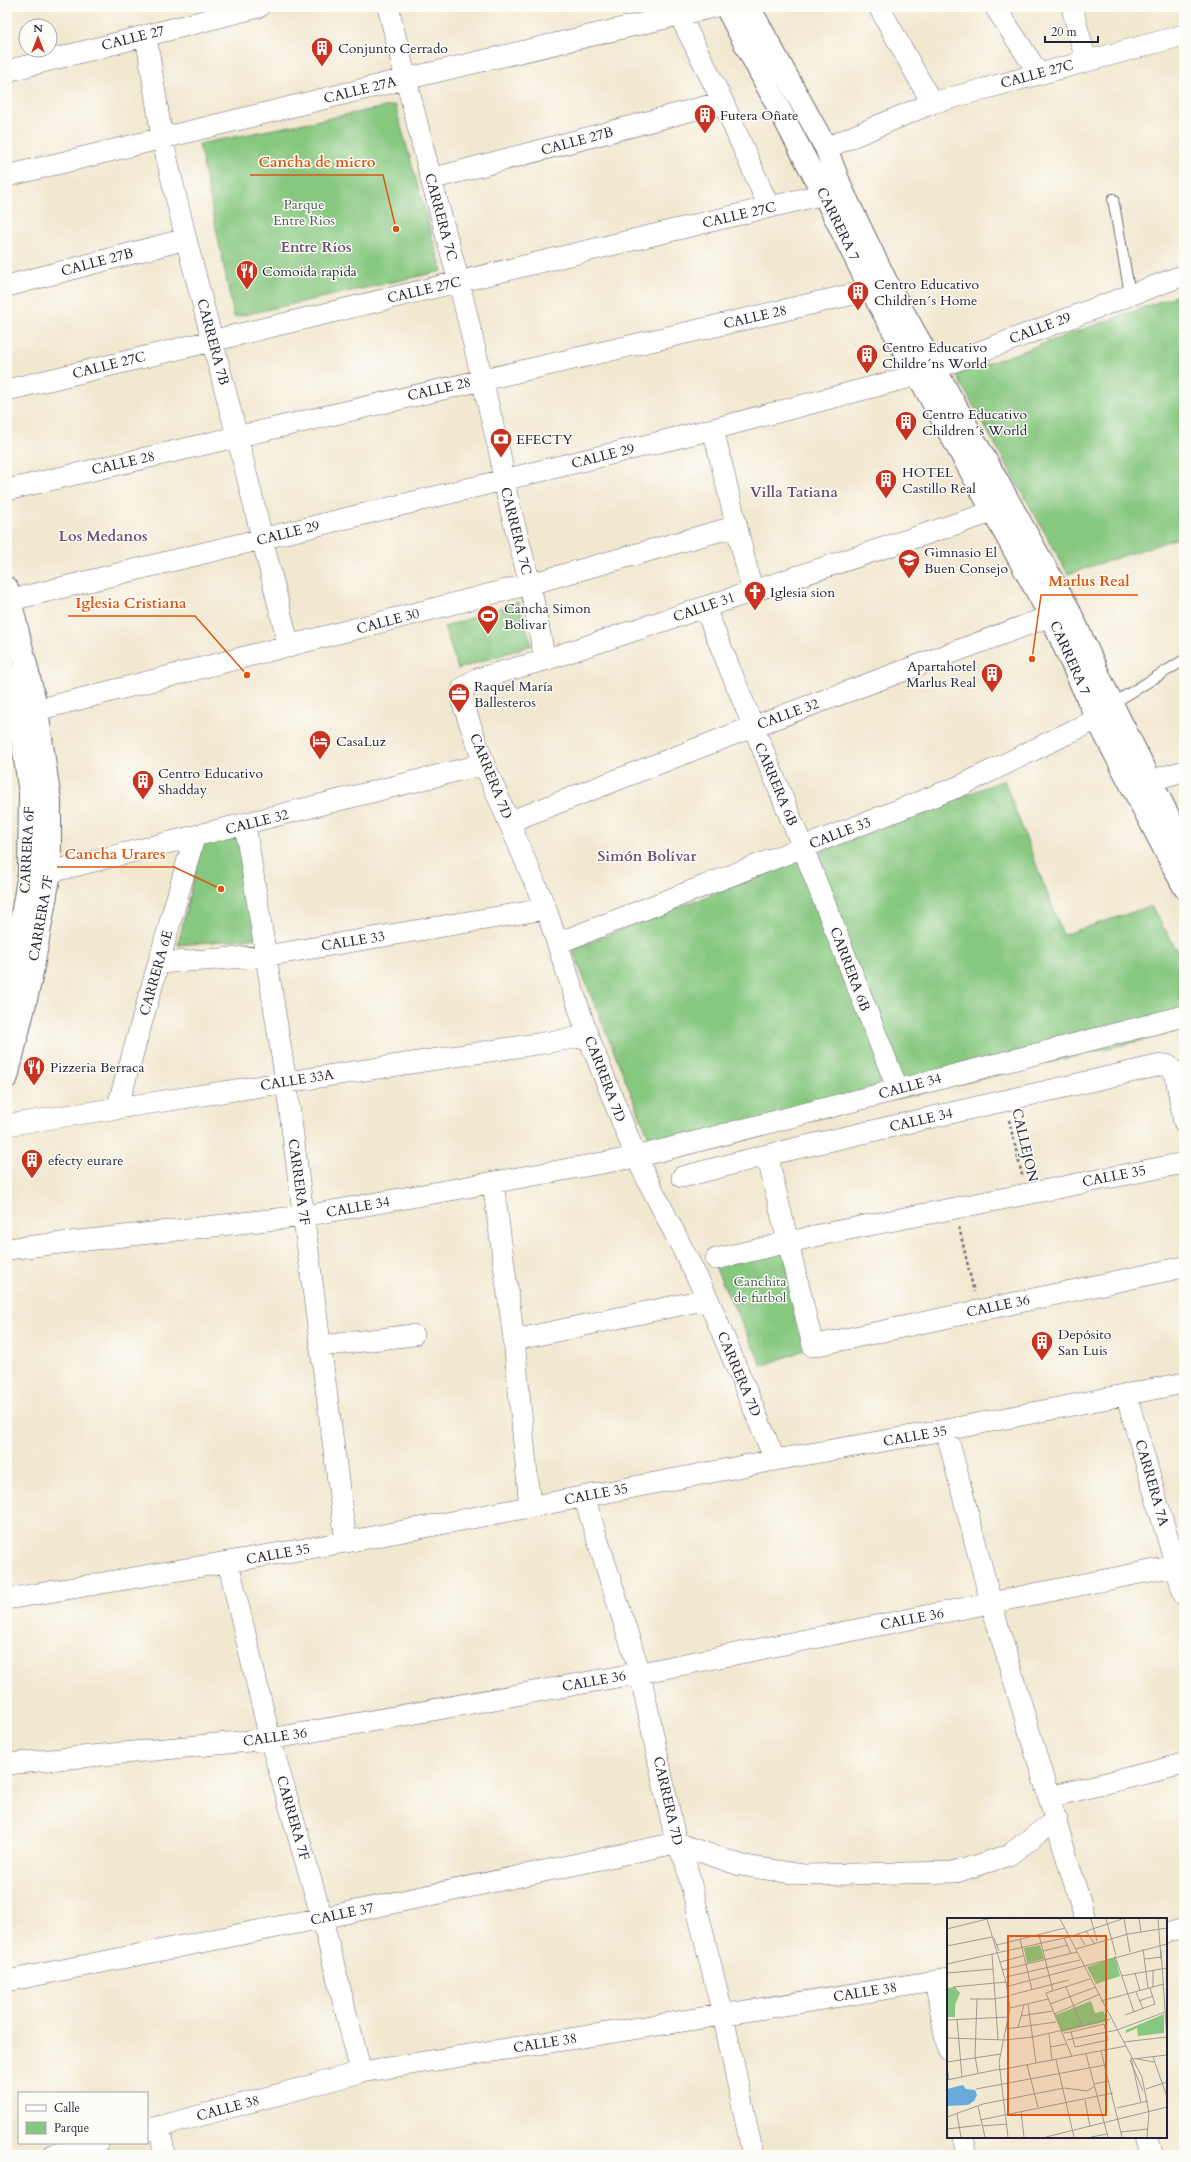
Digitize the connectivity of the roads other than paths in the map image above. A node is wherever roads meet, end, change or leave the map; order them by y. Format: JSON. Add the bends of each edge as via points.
{"nodes":[{"id":1,"x":259,"y":7,"type":"edge"},
{"id":2,"x":388,"y":7,"type":"edge"},
{"id":3,"x":713,"y":7,"type":"edge"},
{"id":4,"x":726,"y":7,"type":"edge"},
{"id":5,"x":749,"y":7,"type":"edge"},
{"id":6,"x":879,"y":7,"type":"edge"},
{"id":7,"x":995,"y":7,"type":"edge"},
{"id":8,"x":1072,"y":7,"type":"edge"},
{"id":9,"x":680,"y":16,"type":"junction"},
{"id":10,"x":146,"y":34,"type":"junction"},
{"id":11,"x":1184,"y":35,"type":"edge"},
{"id":12,"x":1086,"y":61,"type":"junction"},
{"id":13,"x":7,"y":71,"type":"edge"},
{"id":14,"x":1039,"y":74,"type":"junction"},
{"id":15,"x":406,"y":79,"type":"junction"},
{"id":16,"x":723,"y":102,"type":"junction"},
{"id":17,"x":932,"y":103,"type":"junction"},
{"id":18,"x":162,"y":138,"type":"junction"},
{"id":19,"x":826,"y":148,"type":"junction"},
{"id":20,"x":7,"y":176,"type":"edge"},
{"id":21,"x":431,"y":179,"type":"junction"},
{"id":22,"x":833,"y":193,"type":"junction"},
{"id":23,"x":1113,"y":199,"type":"dead end"},
{"id":24,"x":769,"y":207,"type":"junction"},
{"id":25,"x":186,"y":239,"type":"junction"},
{"id":26,"x":1184,"y":275,"type":"edge"},
{"id":27,"x":459,"y":282,"type":"junction"},
{"id":28,"x":7,"y":286,"type":"edge"},
{"id":29,"x":871,"y":290,"type":"junction"},
{"id":30,"x":1130,"y":294,"type":"junction"},
{"id":31,"x":213,"y":340,"type":"junction"},
{"id":32,"x":926,"y":371,"type":"junction"},
{"id":33,"x":482,"y":379,"type":"junction"},
{"id":34,"x":7,"y":390,"type":"edge"},
{"id":35,"x":713,"y":429,"type":"junction"},
{"id":36,"x":237,"y":436,"type":"junction"},
{"id":37,"x":503,"y":480,"type":"junction"},
{"id":38,"x":7,"y":490,"type":"edge"},
{"id":39,"x":992,"y":512,"type":"junction"},
{"id":40,"x":737,"y":526,"type":"junction"},
{"id":41,"x":263,"y":539,"type":"junction"},
{"id":42,"x":530,"y":584,"type":"junction"},
{"id":43,"x":752,"y":590,"type":"junction"},
{"id":44,"x":9,"y":594,"type":"edge"},
{"id":45,"x":705,"y":608,"type":"junction"},
{"id":46,"x":1060,"y":613,"type":"junction"},
{"id":47,"x":289,"y":647,"type":"junction"},
{"id":48,"x":545,"y":660,"type":"junction"},
{"id":49,"x":1184,"y":660,"type":"edge"},
{"id":50,"x":7,"y":673,"type":"edge"},
{"id":51,"x":463,"y":688,"type":"joint"},
{"id":52,"x":1105,"y":712,"type":"junction"},
{"id":53,"x":21,"y":716,"type":"edge"},
{"id":54,"x":752,"y":727,"type":"junction"},
{"id":55,"x":484,"y":764,"type":"junction"},
{"id":56,"x":1184,"y":771,"type":"edge"},
{"id":57,"x":1141,"y":783,"type":"junction"},
{"id":58,"x":509,"y":822,"type":"junction"},
{"id":59,"x":246,"y":824,"type":"junction"},
{"id":60,"x":194,"y":838,"type":"junction"},
{"id":61,"x":1184,"y":847,"type":"edge"},
{"id":62,"x":803,"y":848,"type":"junction"},
{"id":63,"x":40,"y":873,"type":"junction"},
{"id":64,"x":1184,"y":887,"type":"edge"},
{"id":65,"x":546,"y":909,"type":"junction"},
{"id":66,"x":558,"y":943,"type":"junction"},
{"id":67,"x":265,"y":956,"type":"junction"},
{"id":68,"x":159,"y":963,"type":"junction"},
{"id":69,"x":17,"y":978,"type":"edge"},
{"id":70,"x":7,"y":1006,"type":"edge"},
{"id":71,"x":1184,"y":1016,"type":"edge"},
{"id":72,"x":588,"y":1036,"type":"junction"},
{"id":73,"x":7,"y":1077,"type":"edge"},
{"id":74,"x":286,"y":1082,"type":"junction"},
{"id":75,"x":898,"y":1090,"type":"junction"},
{"id":76,"x":117,"y":1109,"type":"junction"},
{"id":77,"x":1184,"y":1122,"type":"edge"},
{"id":78,"x":7,"y":1125,"type":"edge"},
{"id":79,"x":767,"y":1155,"type":"junction"},
{"id":80,"x":636,"y":1157,"type":"junction"},
{"id":81,"x":1184,"y":1163,"type":"edge"},
{"id":82,"x":682,"y":1177,"type":"dead end"},
{"id":83,"x":493,"y":1182,"type":"junction"},
{"id":84,"x":304,"y":1216,"type":"junction"},
{"id":85,"x":788,"y":1242,"type":"junction"},
{"id":86,"x":7,"y":1249,"type":"edge"},
{"id":87,"x":716,"y":1259,"type":"dead end"},
{"id":88,"x":1184,"y":1267,"type":"edge"},
{"id":89,"x":708,"y":1299,"type":"junction"},
{"id":90,"x":413,"y":1335,"type":"dead end"},
{"id":91,"x":514,"y":1340,"type":"junction"},
{"id":92,"x":321,"y":1346,"type":"junction"},
{"id":93,"x":1184,"y":1383,"type":"edge"},
{"id":94,"x":1126,"y":1394,"type":"junction"},
{"id":95,"x":946,"y":1430,"type":"junction"},
{"id":96,"x":775,"y":1460,"type":"junction"},
{"id":97,"x":584,"y":1497,"type":"junction"},
{"id":98,"x":530,"y":1507,"type":"junction"},
{"id":99,"x":346,"y":1542,"type":"junction"},
{"id":100,"x":228,"y":1562,"type":"junction"},
{"id":101,"x":1175,"y":1566,"type":"junction"},
{"id":102,"x":1184,"y":1595,"type":"edge"},
{"id":103,"x":7,"y":1600,"type":"edge"},
{"id":104,"x":991,"y":1603,"type":"junction"},
{"id":105,"x":640,"y":1673,"type":"junction"},
{"id":106,"x":270,"y":1739,"type":"junction"},
{"id":107,"x":7,"y":1764,"type":"edge"},
{"id":108,"x":1184,"y":1764,"type":"edge"},
{"id":109,"x":1048,"y":1797,"type":"junction"},
{"id":110,"x":1057,"y":1819,"type":"junction"},
{"id":111,"x":676,"y":1843,"type":"junction"},
{"id":112,"x":322,"y":1918,"type":"junction"},
{"id":113,"x":1085,"y":1918,"type":"edge"},
{"id":114,"x":1184,"y":1928,"type":"edge"},
{"id":115,"x":1167,"y":1933,"type":"edge"},
{"id":116,"x":941,"y":1980,"type":"edge"},
{"id":117,"x":7,"y":1981,"type":"edge"},
{"id":118,"x":723,"y":2015,"type":"junction"},
{"id":119,"x":947,"y":2040,"type":"edge"},
{"id":120,"x":361,"y":2072,"type":"junction"},
{"id":121,"x":154,"y":2128,"type":"edge"},
{"id":122,"x":963,"y":2138,"type":"edge"},
{"id":123,"x":1147,"y":2138,"type":"edge"},
{"id":124,"x":94,"y":2144,"type":"edge"},
{"id":125,"x":52,"y":2155,"type":"edge"},
{"id":126,"x":164,"y":2155,"type":"edge"},
{"id":127,"x":752,"y":2155,"type":"edge"},
{"id":128,"x":966,"y":2155,"type":"edge"},
{"id":129,"x":1152,"y":2155,"type":"edge"}],
"edges":[{"from":1,"to":10,"type":"street","name":"CALLE 27"},
{"from":2,"to":15,"type":"street","name":"CARRERA 7C"},
{"from":3,"to":9,"type":"street","name":"CALLE 27A"},
{"from":4,"to":22,"type":"main road","name":"CARRERA 7"},
{"from":5,"to":19,"type":"main road","name":"CARRERA 7"},
{"from":6,"to":17,"type":"street"},
{"from":7,"to":14,"type":"street"},
{"from":8,"to":12,"type":"street"},
{"from":9,"to":15,"type":"street","name":"CALLE 27A"},
{"from":9,"to":16,"type":"street"},
{"from":10,"to":13,"type":"street","name":"CALLE 27"},
{"from":10,"to":18,"type":"street","name":"CARRERA 7B"},
{"from":11,"to":12,"type":"street","name":"CALLE 27C"},
{"from":12,"to":14,"type":"street","name":"CALLE 27C"},
{"from":14,"to":17,"type":"street","name":"CALLE 27C"},
{"from":15,"to":18,"type":"street","name":"CALLE 27A"},
{"from":15,"to":21,"type":"street","name":"CARRERA 7C"},
{"from":16,"to":21,"type":"street","name":"CALLE 27B"},
{"from":16,"to":24,"type":"street"},
{"from":17,"to":19,"type":"street","name":"CALLE 27C"},
{"from":18,"to":20,"type":"street","name":"CALLE 27A"},
{"from":18,"to":25,"type":"street","name":"CARRERA 7B"},
{"from":19,"to":22,"type":"main road","name":"CARRERA 7"},
{"from":21,"to":27,"type":"street","name":"CARRERA 7C"},
{"from":22,"to":24,"type":"street","name":"CALLE 27C"},
{"from":22,"to":29,"type":"main road","name":"CARRERA 7"},
{"from":22,"to":32,"type":"main road","name":"CARRERA 7","via":[[886,281]]},
{"from":23,"to":30,"type":"lane"},
{"from":24,"to":27,"type":"street","name":"CALLE 27C"},
{"from":25,"to":28,"type":"street","name":"CALLE 27B"},
{"from":25,"to":31,"type":"street","name":"CARRERA 7B"},
{"from":26,"to":30,"type":"street","name":"CALLE 29"},
{"from":27,"to":31,"type":"street","name":"CALLE 27C"},
{"from":27,"to":33,"type":"street","name":"CARRERA 7C"},
{"from":29,"to":32,"type":"main road","name":"CARRERA 7"},
{"from":29,"to":33,"type":"street","name":"CALLE 28"},
{"from":30,"to":32,"type":"street","name":"CALLE 29"},
{"from":31,"to":34,"type":"street","name":"CALLE 27C"},
{"from":31,"to":36,"type":"street","name":"CARRERA 7B"},
{"from":32,"to":35,"type":"street","name":"CALLE 29"},
{"from":32,"to":39,"type":"main road","name":"CARRERA 7"},
{"from":32,"to":46,"type":"main road","name":"CARRERA 7"},
{"from":33,"to":36,"type":"street","name":"CALLE 28"},
{"from":33,"to":37,"type":"street","name":"CARRERA 7C","via":[[501,459]]},
{"from":35,"to":37,"type":"street","name":"CALLE 29"},
{"from":35,"to":40,"type":"street"},
{"from":36,"to":38,"type":"street","name":"CALLE 28"},
{"from":36,"to":41,"type":"street","name":"CARRERA 7B"},
{"from":37,"to":41,"type":"street","name":"CALLE 29"},
{"from":37,"to":42,"type":"street","name":"CARRERA 7C"},
{"from":39,"to":43,"type":"street","name":"CALLE 31"},
{"from":39,"to":46,"type":"main road","name":"CARRERA 7"},
{"from":40,"to":42,"type":"street","name":"CALLE 30"},
{"from":40,"to":43,"type":"street"},
{"from":41,"to":44,"type":"street","name":"CALLE 29"},
{"from":41,"to":47,"type":"street","name":"CARRERA 7B"},
{"from":42,"to":47,"type":"street","name":"CALLE 30"},
{"from":42,"to":48,"type":"street","name":"CARRERA 7C"},
{"from":43,"to":45,"type":"street","name":"CALLE 31"},
{"from":44,"to":53,"type":"main road"},
{"from":45,"to":48,"type":"street","name":"CALLE 31"},
{"from":45,"to":54,"type":"street","name":"CARRERA 6B"},
{"from":46,"to":52,"type":"main road","name":"CARRERA 7"},
{"from":46,"to":54,"type":"street","name":"CALLE 32"},
{"from":47,"to":53,"type":"street","name":"CALLE 30"},
{"from":48,"to":51,"type":"street","name":"CALLE 31","via":[[476,679]]},
{"from":49,"to":52,"type":"lane"},
{"from":50,"to":53,"type":"main road"},
{"from":51,"to":55,"type":"street","name":"CARRERA 7D","via":[[463,704]]},
{"from":52,"to":57,"type":"main road","name":"CARRERA 7"},
{"from":52,"to":62,"type":"street","name":"CALLE 33","via":[[960,786]]},
{"from":53,"to":63,"type":"main road","name":"CARRERA 6F"},
{"from":54,"to":58,"type":"street","name":"CALLE 32"},
{"from":54,"to":62,"type":"street","name":"CARRERA 6B"},
{"from":55,"to":58,"type":"street","name":"CARRERA 7D"},
{"from":55,"to":59,"type":"street","name":"CALLE 32"},
{"from":56,"to":57,"type":"street"},
{"from":57,"to":61,"type":"main road","name":"CARRERA 7"},
{"from":57,"to":64,"type":"main road","name":"CARRERA 7"},
{"from":58,"to":65,"type":"street","name":"CARRERA 7D"},
{"from":59,"to":60,"type":"street","name":"CALLE 32"},
{"from":59,"to":67,"type":"street","name":"CARRERA 7F"},
{"from":60,"to":63,"type":"street","name":"CALLE 32"},
{"from":60,"to":68,"type":"street","name":"CARRERA 6E"},
{"from":62,"to":66,"type":"street","name":"CALLE 33"},
{"from":62,"to":75,"type":"street","name":"CARRERA 6B"},
{"from":63,"to":69,"type":"main road","name":"CARRERA 7F"},
{"from":65,"to":66,"type":"street","name":"CARRERA 7D"},
{"from":65,"to":67,"type":"street","name":"CALLE 33"},
{"from":66,"to":72,"type":"street","name":"CARRERA 7D"},
{"from":67,"to":68,"type":"street","name":"CALLE 33"},
{"from":67,"to":74,"type":"street","name":"CARRERA 7F"},
{"from":68,"to":76,"type":"street","name":"CARRERA 6E"},
{"from":69,"to":70,"type":"main road"},
{"from":69,"to":73,"type":"main road","name":"CARRERA 7F"},
{"from":71,"to":75,"type":"street","name":"CALLE 34"},
{"from":72,"to":74,"type":"street","name":"CALLE 33A"},
{"from":72,"to":80,"type":"street","name":"CARRERA 7D"},
{"from":74,"to":76,"type":"street","name":"CALLE 33A"},
{"from":74,"to":84,"type":"street","name":"CARRERA 7F"},
{"from":75,"to":80,"type":"street","name":"CALLE 34"},
{"from":76,"to":78,"type":"street","name":"CALLE 33A"},
{"from":77,"to":79,"type":"street","name":"CALLE 34","via":[[1175,1072],[1167,1065],[1161,1065]]},
{"from":79,"to":82,"type":"street","name":"CALLE 34"},
{"from":79,"to":85,"type":"street"},
{"from":80,"to":83,"type":"street","name":"CALLE 34"},
{"from":80,"to":89,"type":"street","name":"CARRERA 7D"},
{"from":81,"to":85,"type":"street","name":"CALLE 35"},
{"from":83,"to":84,"type":"street","name":"CALLE 34"},
{"from":83,"to":91,"type":"street"},
{"from":84,"to":86,"type":"street","name":"CALLE 34"},
{"from":84,"to":92,"type":"street","name":"CARRERA 7F"},
{"from":85,"to":87,"type":"street","name":"CALLE 35"},
{"from":85,"to":88,"type":"street","name":"CALLE 36","via":[[812,1346]]},
{"from":89,"to":91,"type":"street"},
{"from":89,"to":96,"type":"street","name":"CARRERA 7D"},
{"from":90,"to":92,"type":"street"},
{"from":91,"to":98,"type":"street"},
{"from":92,"to":99,"type":"street","name":"CARRERA 7F"},
{"from":93,"to":94,"type":"street","name":"CALLE 35"},
{"from":94,"to":95,"type":"street","name":"CALLE 35"},
{"from":94,"to":101,"type":"street","name":"CARRERA 7A"},
{"from":95,"to":96,"type":"street","name":"CALLE 35"},
{"from":95,"to":104,"type":"street"},
{"from":96,"to":97,"type":"street","name":"CALLE 35"},
{"from":97,"to":98,"type":"street","name":"CALLE 35"},
{"from":97,"to":105,"type":"street","name":"CARRERA 7D"},
{"from":98,"to":99,"type":"street","name":"CALLE 35"},
{"from":99,"to":100,"type":"street","name":"CALLE 35"},
{"from":100,"to":103,"type":"street","name":"CALLE 35"},
{"from":100,"to":106,"type":"street","name":"CARRERA 7F"},
{"from":101,"to":102,"type":"street","name":"CARRERA 7A"},
{"from":101,"to":104,"type":"street","name":"CALLE 36"},
{"from":104,"to":105,"type":"street","name":"CALLE 36"},
{"from":104,"to":109,"type":"street"},
{"from":105,"to":106,"type":"street","name":"CALLE 36"},
{"from":105,"to":111,"type":"street","name":"CARRERA 7D"},
{"from":106,"to":107,"type":"street","name":"CALLE 36"},
{"from":106,"to":112,"type":"street","name":"CARRERA 7F"},
{"from":108,"to":109,"type":"street"},
{"from":109,"to":110,"type":"street"},
{"from":110,"to":111,"type":"street","via":[[1009,1855],[956,1872],[804,1875],[740,1865]]},
{"from":110,"to":113,"type":"street"},
{"from":111,"to":112,"type":"street","name":"CALLE 37"},
{"from":111,"to":118,"type":"street","name":"CARRERA 7D","via":[[685,1860]]},
{"from":112,"to":117,"type":"street","name":"CALLE 37"},
{"from":112,"to":120,"type":"street","name":"CARRERA 7F"},
{"from":114,"to":115,"type":"street"},
{"from":116,"to":118,"type":"street","name":"CALLE 38"},
{"from":116,"to":119,"type":"street"},
{"from":118,"to":120,"type":"street","name":"CALLE 38"},
{"from":118,"to":127,"type":"street","name":"CARRERA 7D"},
{"from":120,"to":121,"type":"street","name":"CALLE 38"},
{"from":121,"to":126,"type":"street"},
{"from":122,"to":128,"type":"street"},
{"from":123,"to":129,"type":"street"},
{"from":124,"to":125,"type":"street"}]}
